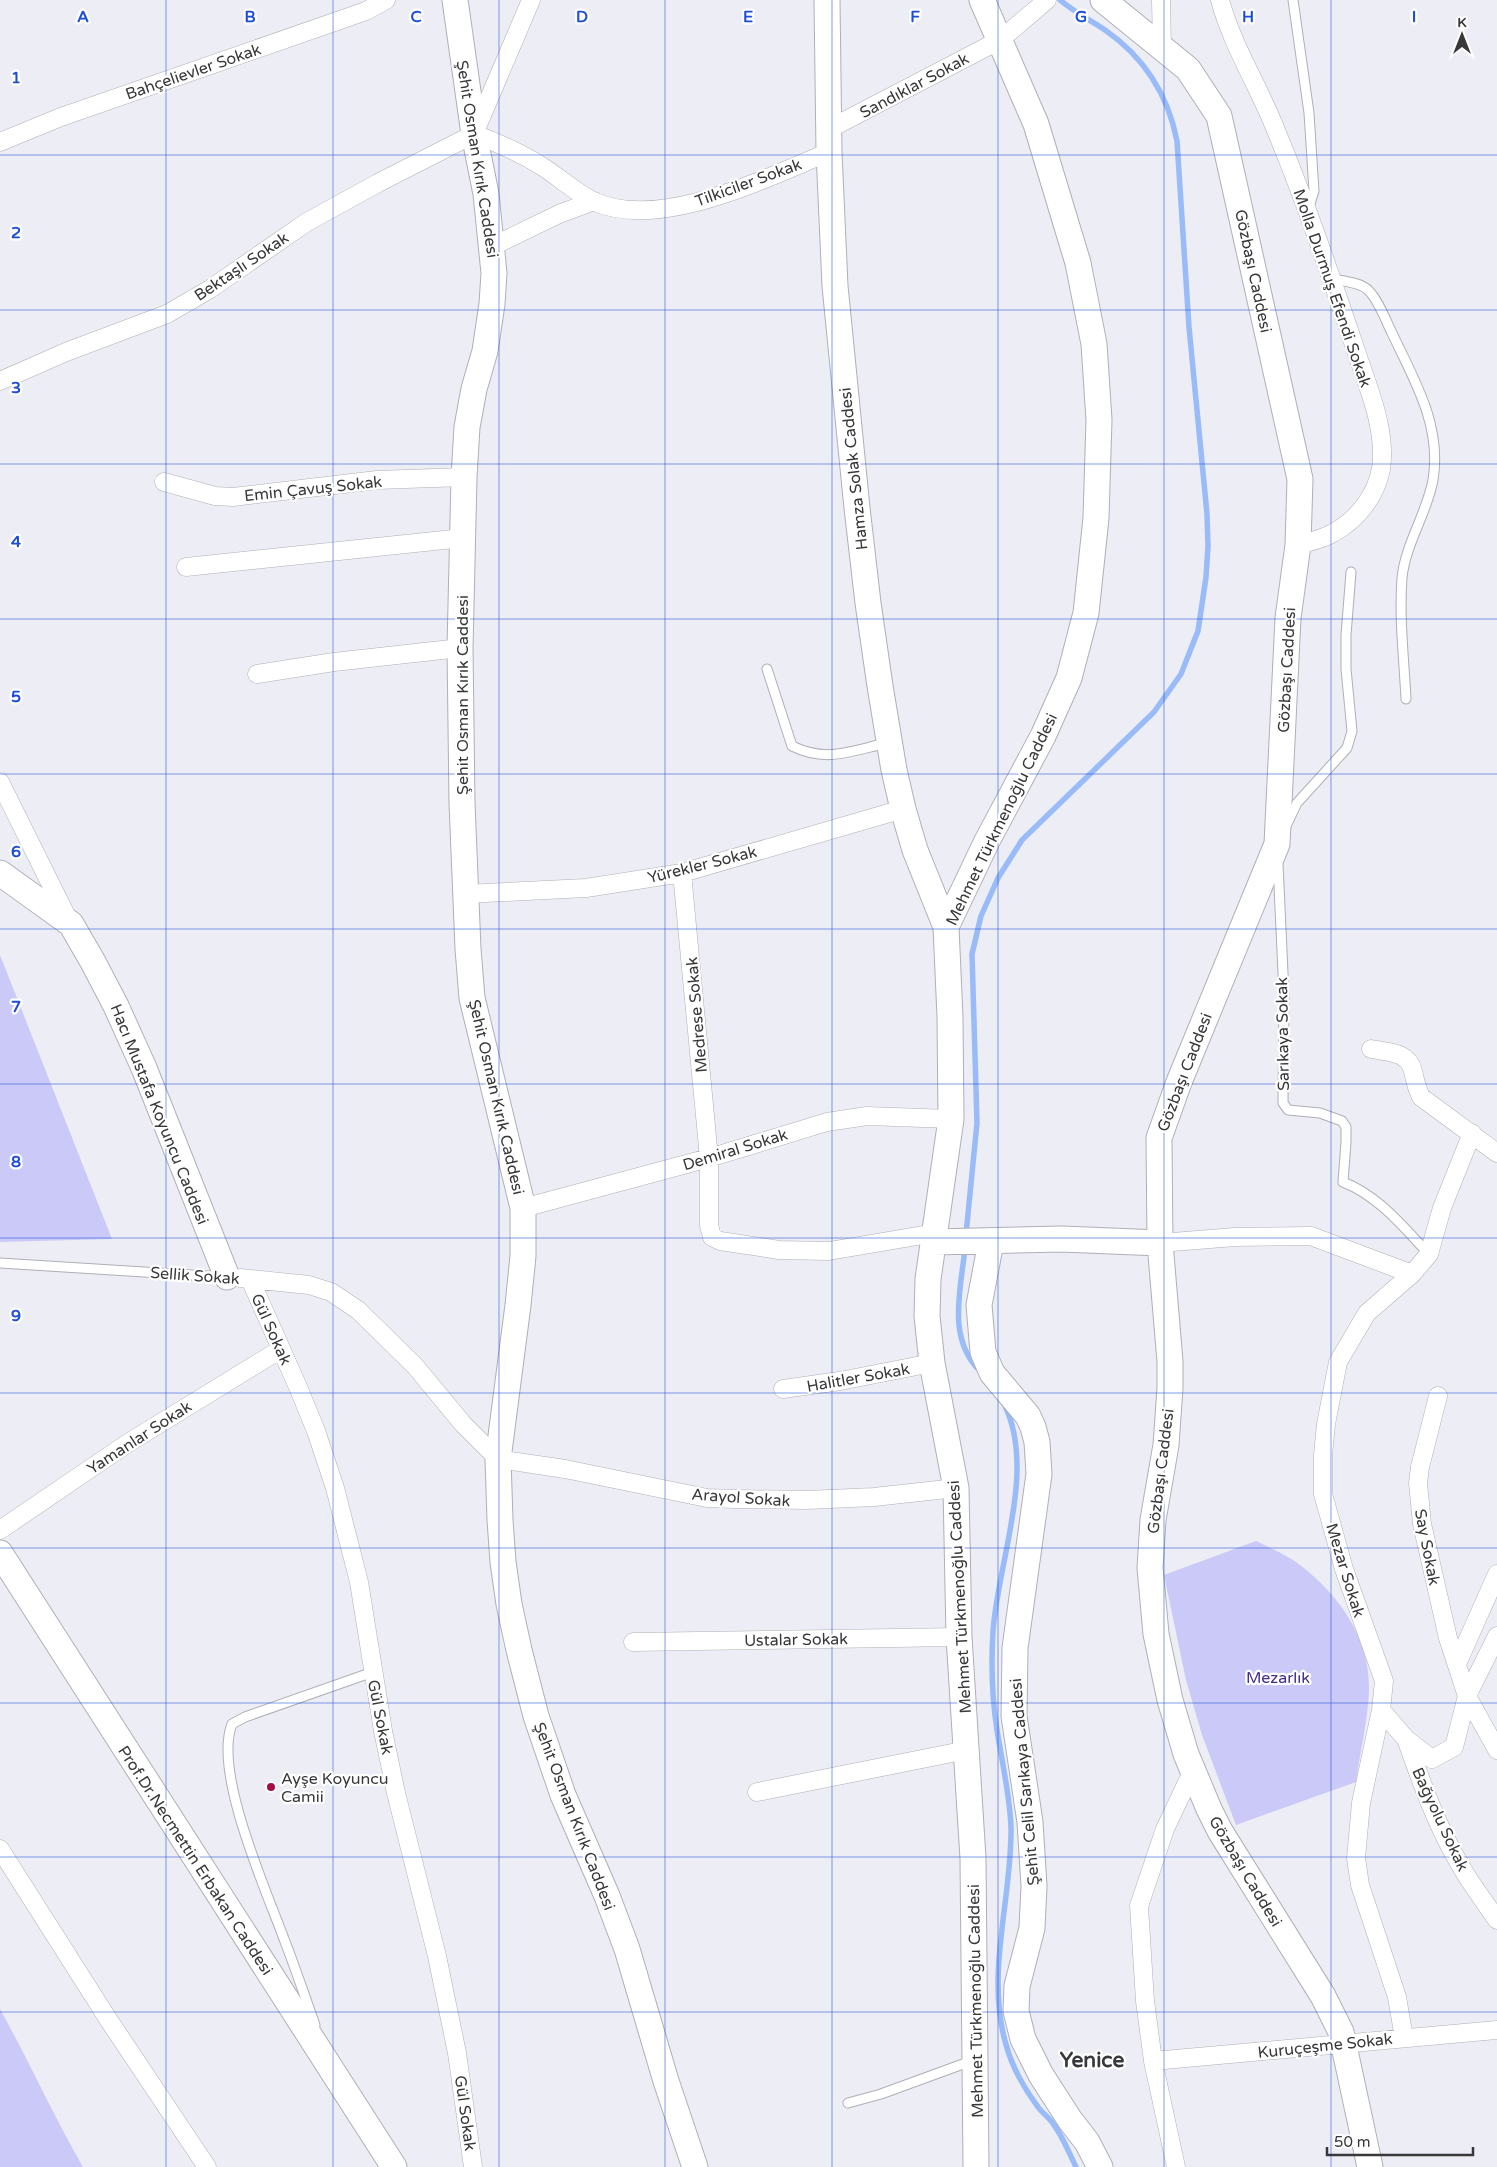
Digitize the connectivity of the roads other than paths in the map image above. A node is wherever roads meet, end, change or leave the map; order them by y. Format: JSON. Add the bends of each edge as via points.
{"nodes":[{"id":1,"x":386,"y":0,"type":"edge"},
{"id":2,"x":455,"y":0,"type":"edge"},
{"id":3,"x":531,"y":0,"type":"edge"},
{"id":4,"x":827,"y":0,"type":"edge"},
{"id":5,"x":982,"y":0,"type":"edge"},
{"id":6,"x":1103,"y":0,"type":"edge"},
{"id":7,"x":1161,"y":0,"type":"edge"},
{"id":8,"x":1220,"y":0,"type":"edge"},
{"id":9,"x":1293,"y":0,"type":"edge"},
{"id":10,"x":1045,"y":2,"type":"edge"},
{"id":11,"x":1000,"y":40,"type":"junction"},
{"id":12,"x":1162,"y":50,"type":"junction"},
{"id":13,"x":474,"y":134,"type":"junction"},
{"id":14,"x":829,"y":141,"type":"junction"},
{"id":15,"x":0,"y":142,"type":"edge"},
{"id":16,"x":594,"y":201,"type":"junction"},
{"id":17,"x":1307,"y":212,"type":"junction"},
{"id":18,"x":493,"y":246,"type":"junction"},
{"id":19,"x":1331,"y":279,"type":"junction"},
{"id":20,"x":0,"y":381,"type":"edge"},
{"id":21,"x":464,"y":477,"type":"junction"},
{"id":22,"x":164,"y":482,"type":"dead end"},
{"id":23,"x":463,"y":538,"type":"junction"},
{"id":24,"x":1298,"y":545,"type":"junction"},
{"id":25,"x":186,"y":567,"type":"dead end"},
{"id":26,"x":1351,"y":572,"type":"dead end"},
{"id":27,"x":460,"y":648,"type":"junction"},
{"id":28,"x":766,"y":669,"type":"dead end"},
{"id":29,"x":258,"y":674,"type":"dead end"},
{"id":30,"x":1406,"y":699,"type":"dead end"},
{"id":31,"x":889,"y":742,"type":"junction"},
{"id":32,"x":0,"y":782,"type":"edge"},
{"id":33,"x":903,"y":809,"type":"junction"},
{"id":34,"x":1277,"y":844,"type":"junction"},
{"id":35,"x":0,"y":873,"type":"edge"},
{"id":36,"x":682,"y":873,"type":"junction"},
{"id":37,"x":465,"y":894,"type":"junction"},
{"id":38,"x":71,"y":924,"type":"junction"},
{"id":39,"x":946,"y":927,"type":"junction"},
{"id":40,"x":1371,"y":1049,"type":"dead end"},
{"id":41,"x":951,"y":1119,"type":"junction"},
{"id":42,"x":1472,"y":1133,"type":"junction"},
{"id":43,"x":1497,"y":1153,"type":"edge"},
{"id":44,"x":709,"y":1158,"type":"junction"},
{"id":45,"x":523,"y":1208,"type":"junction"},
{"id":46,"x":940,"y":1239,"type":"junction"},
{"id":47,"x":985,"y":1242,"type":"junction"},
{"id":48,"x":1160,"y":1243,"type":"junction"},
{"id":49,"x":1428,"y":1254,"type":"junction"},
{"id":50,"x":0,"y":1263,"type":"edge"},
{"id":51,"x":1412,"y":1274,"type":"junction"},
{"id":52,"x":238,"y":1278,"type":"junction"},
{"id":53,"x":281,"y":1349,"type":"junction"},
{"id":54,"x":932,"y":1363,"type":"junction"},
{"id":55,"x":783,"y":1389,"type":"dead end"},
{"id":56,"x":1438,"y":1396,"type":"dead end"},
{"id":57,"x":498,"y":1459,"type":"junction"},
{"id":58,"x":956,"y":1488,"type":"junction"},
{"id":59,"x":0,"y":1530,"type":"edge"},
{"id":60,"x":0,"y":1553,"type":"edge"},
{"id":61,"x":1497,"y":1574,"type":"edge"},
{"id":62,"x":1497,"y":1636,"type":"edge"},
{"id":63,"x":959,"y":1637,"type":"junction"},
{"id":64,"x":633,"y":1642,"type":"dead end"},
{"id":65,"x":1457,"y":1664,"type":"junction"},
{"id":66,"x":373,"y":1672,"type":"junction"},
{"id":67,"x":1467,"y":1696,"type":"junction"},
{"id":68,"x":1381,"y":1710,"type":"junction"},
{"id":69,"x":1406,"y":1739,"type":"junction"},
{"id":70,"x":967,"y":1750,"type":"junction"},
{"id":71,"x":1497,"y":1750,"type":"edge"},
{"id":72,"x":1193,"y":1770,"type":"junction"},
{"id":73,"x":757,"y":1792,"type":"dead end"},
{"id":74,"x":0,"y":1849,"type":"edge"},
{"id":75,"x":1497,"y":1920,"type":"edge"},
{"id":76,"x":1497,"y":2030,"type":"edge"},
{"id":77,"x":1404,"y":2038,"type":"junction"},
{"id":78,"x":1345,"y":2044,"type":"junction"},
{"id":79,"x":976,"y":2058,"type":"junction"},
{"id":80,"x":1153,"y":2062,"type":"junction"},
{"id":81,"x":330,"y":2068,"type":"junction"},
{"id":82,"x":848,"y":2103,"type":"dead end"},
{"id":83,"x":207,"y":2167,"type":"edge"},
{"id":84,"x":394,"y":2167,"type":"edge"},
{"id":85,"x":473,"y":2167,"type":"edge"},
{"id":86,"x":695,"y":2167,"type":"edge"},
{"id":87,"x":976,"y":2167,"type":"edge"},
{"id":88,"x":1100,"y":2167,"type":"edge"},
{"id":89,"x":1176,"y":2167,"type":"edge"},
{"id":90,"x":1370,"y":2167,"type":"edge"}],
"edges":[{"from":1,"to":15,"type":"street","name":"Bahçelievler Sokak"},
{"from":2,"to":13,"type":"street","name":"Şehit Osman Kırık Caddesi"},
{"from":3,"to":13,"type":"street"},
{"from":4,"to":14,"type":"street","name":"Hamza Solak Caddesi"},
{"from":5,"to":11,"type":"street","name":"Mehmet Türkmenoğlu Caddesi"},
{"from":6,"to":12,"type":"street","name":"Gözbaşı Caddesi"},
{"from":7,"to":12,"type":"street"},
{"from":8,"to":17,"type":"street","name":"Molla Durmuş Efendi Sokak","via":[[1228,26],[1278,133]]},
{"from":9,"to":17,"type":"lane","via":[[1309,113],[1314,191]]},
{"from":10,"to":11,"type":"street","name":"Sandıklar Sokak"},
{"from":11,"to":14,"type":"street","name":"Sandıklar Sokak"},
{"from":11,"to":39,"type":"street","name":"Mehmet Türkmenoğlu Caddesi","via":[[1036,124],[1078,263],[1094,344],[1099,420],[1096,518],[1086,613],[1068,678],[1043,736]]},
{"from":12,"to":24,"type":"street","name":"Gözbaşı Caddesi","via":[[1188,69],[1220,116],[1300,479]]},
{"from":13,"to":16,"type":"street","name":"Tilkiciler Sokak","via":[[521,154]]},
{"from":13,"to":18,"type":"street","name":"Şehit Osman Kırık Caddesi"},
{"from":13,"to":20,"type":"street","name":"Bektaşlı Sokak","via":[[307,222],[210,289],[167,314]]},
{"from":14,"to":16,"type":"street","name":"Tilkiciler Sokak","via":[[722,195],[672,207],[632,211]]},
{"from":14,"to":31,"type":"street","name":"Hamza Solak Caddesi","via":[[835,286],[857,508]]},
{"from":16,"to":18,"type":"street"},
{"from":17,"to":19,"type":"street","name":"Molla Durmuş Efendi Sokak"},
{"from":18,"to":21,"type":"street","name":"Şehit Osman Kırık Caddesi","via":[[492,304],[485,351],[467,427]]},
{"from":19,"to":24,"type":"street","name":"Molla Durmuş Efendi Sokak","via":[[1379,427],[1381,470],[1361,512],[1332,534]]},
{"from":19,"to":30,"type":"lane","via":[[1368,290],[1378,305],[1420,389],[1433,442],[1431,487],[1402,575]]},
{"from":21,"to":22,"type":"street","name":"Emin Çavuş Sokak","via":[[377,480],[233,497],[215,496]]},
{"from":21,"to":23,"type":"street","name":"Şehit Osman Kırık Caddesi"},
{"from":23,"to":25,"type":"street"},
{"from":23,"to":27,"type":"street","name":"Şehit Osman Kırık Caddesi"},
{"from":24,"to":34,"type":"street","name":"Gözbaşı Caddesi","via":[[1288,618]]},
{"from":26,"to":34,"type":"lane","via":[[1346,669],[1352,730],[1347,748],[1297,803]]},
{"from":27,"to":29,"type":"street"},
{"from":27,"to":37,"type":"street","name":"Şehit Osman Kırık Caddesi"},
{"from":28,"to":31,"type":"lane","via":[[792,746],[827,756]]},
{"from":31,"to":33,"type":"street","name":"Hamza Solak Caddesi"},
{"from":32,"to":38,"type":"street"},
{"from":33,"to":36,"type":"street","name":"Yürekler Sokak"},
{"from":33,"to":39,"type":"street","name":"Hamza Solak Caddesi","via":[[915,850]]},
{"from":34,"to":48,"type":"street","name":"Gözbaşı Caddesi","via":[[1178,1082],[1159,1138]]},
{"from":34,"to":49,"type":"lane","name":"Sarıkaya Sokak","via":[[1284,995],[1283,1103],[1288,1110],[1320,1113],[1342,1121],[1346,1127],[1343,1182],[1379,1202]]},
{"from":35,"to":38,"type":"street","name":"Hacı Mustafa Koyuncu Caddesi"},
{"from":36,"to":37,"type":"street","name":"Yürekler Sokak","via":[[586,888]]},
{"from":36,"to":44,"type":"street","name":"Medrese Sokak"},
{"from":37,"to":45,"type":"street","name":"Şehit Osman Kırık Caddesi","via":[[472,998]]},
{"from":38,"to":52,"type":"street","name":"Hacı Mustafa Koyuncu Caddesi","via":[[116,1006]]},
{"from":39,"to":41,"type":"street","name":"Mehmet Türkmenoğlu Caddesi"},
{"from":40,"to":42,"type":"street","via":[[1399,1053],[1408,1059],[1421,1097]]},
{"from":41,"to":44,"type":"street","name":"Demiral Sokak","via":[[868,1116],[827,1122]]},
{"from":41,"to":46,"type":"street","name":"Mehmet Türkmenoğlu Caddesi"},
{"from":42,"to":43,"type":"street"},
{"from":42,"to":49,"type":"street","name":"Mezar Sokak","via":[[1442,1208]]},
{"from":44,"to":45,"type":"street","name":"Demiral Sokak"},
{"from":44,"to":46,"type":"street","name":"Medrese Sokak","via":[[709,1225],[712,1237],[720,1241],[779,1250],[820,1251]]},
{"from":45,"to":57,"type":"street","name":"Şehit Osman Kırık Caddesi","via":[[523,1256]]},
{"from":46,"to":47,"type":"street"},
{"from":46,"to":54,"type":"street","name":"Mehmet Türkmenoğlu Caddesi","via":[[928,1279],[927,1316]]},
{"from":47,"to":48,"type":"street","via":[[1062,1239]]},
{"from":47,"to":88,"type":"street","name":"Şehit Celil Sarıkaya Caddesi","via":[[979,1305],[983,1352],[992,1373],[1028,1416],[1037,1442],[1040,1474],[1017,1624],[1014,1668],[1014,1716],[1030,1822],[1034,1886],[1032,1928],[1016,1986],[1016,2011],[1024,2039],[1041,2074]]},
{"from":48,"to":51,"type":"street","via":[[1235,1237],[1311,1236]]},
{"from":48,"to":72,"type":"street","name":"Gözbaşı Caddesi","via":[[1170,1388],[1150,1568],[1163,1670]]},
{"from":49,"to":51,"type":"street","name":"Mezar Sokak"},
{"from":50,"to":52,"type":"lane","name":"Sellik Sokak"},
{"from":51,"to":68,"type":"street","name":"Mezar Sokak","via":[[1367,1313],[1338,1362],[1323,1456],[1324,1494],[1341,1560],[1384,1681]]},
{"from":52,"to":53,"type":"street","name":"Gül Sokak"},
{"from":52,"to":57,"type":"street","name":"Sellik Sokak","via":[[309,1285],[331,1292],[358,1310]]},
{"from":53,"to":59,"type":"street","name":"Yamanlar Sokak","via":[[128,1443]]},
{"from":53,"to":66,"type":"street","name":"Gül Sokak","via":[[316,1431],[335,1488],[359,1582]]},
{"from":54,"to":55,"type":"street","name":"Halitler Sokak"},
{"from":54,"to":58,"type":"street","name":"Mehmet Türkmenoğlu Caddesi"},
{"from":56,"to":65,"type":"street","name":"Say Sokak","via":[[1420,1467],[1419,1501],[1431,1569]]},
{"from":57,"to":58,"type":"street","name":"Arayol Sokak","via":[[707,1498],[736,1500],[874,1497]]},
{"from":57,"to":86,"type":"street","name":"Şehit Osman Kırık Caddesi","via":[[500,1520],[509,1604],[536,1716],[563,1795],[627,1949]]},
{"from":58,"to":63,"type":"street","name":"Mehmet Türkmenoğlu Caddesi"},
{"from":60,"to":81,"type":"street","name":"Prof.Dr.Necmettin Erbakan Caddesi"},
{"from":61,"to":65,"type":"street"},
{"from":62,"to":67,"type":"street"},
{"from":63,"to":64,"type":"street","name":"Ustalar Sokak"},
{"from":63,"to":70,"type":"street","name":"Mehmet Türkmenoğlu Caddesi"},
{"from":65,"to":67,"type":"street","name":"Say Sokak"},
{"from":66,"to":81,"type":"lane","via":[[245,1717],[232,1724],[227,1735],[231,1778],[247,1842]]},
{"from":66,"to":85,"type":"street","name":"Gül Sokak","via":[[396,1793],[453,2034]]},
{"from":67,"to":69,"type":"street","via":[[1454,1747],[1432,1759]]},
{"from":67,"to":71,"type":"street","name":"Say Sokak"},
{"from":68,"to":69,"type":"street"},
{"from":68,"to":77,"type":"street","name":"Mezar Sokak","via":[[1361,1803],[1356,1858],[1360,1885],[1397,1997]]},
{"from":69,"to":75,"type":"street","name":"Bağyolu Sokak","via":[[1444,1833]]},
{"from":70,"to":73,"type":"street"},
{"from":70,"to":79,"type":"street","name":"Mehmet Türkmenoğlu Caddesi","via":[[973,1858]]},
{"from":72,"to":78,"type":"street","name":"Gözbaşı Caddesi","via":[[1220,1831],[1323,1996]]},
{"from":72,"to":80,"type":"street","via":[[1165,1828],[1139,1906],[1144,2001]]},
{"from":74,"to":83,"type":"street"},
{"from":76,"to":77,"type":"street","name":"Kuruçeşme Sokak"},
{"from":77,"to":78,"type":"street","name":"Kuruçeşme Sokak"},
{"from":78,"to":80,"type":"street","name":"Kuruçeşme Sokak"},
{"from":78,"to":90,"type":"street","name":"Gözbaşı Caddesi"},
{"from":79,"to":82,"type":"lane"},
{"from":79,"to":87,"type":"street","name":"Mehmet Türkmenoğlu Caddesi"},
{"from":80,"to":89,"type":"street"},
{"from":81,"to":84,"type":"street","name":"Prof.Dr.Necmettin Erbakan Caddesi"}]}
